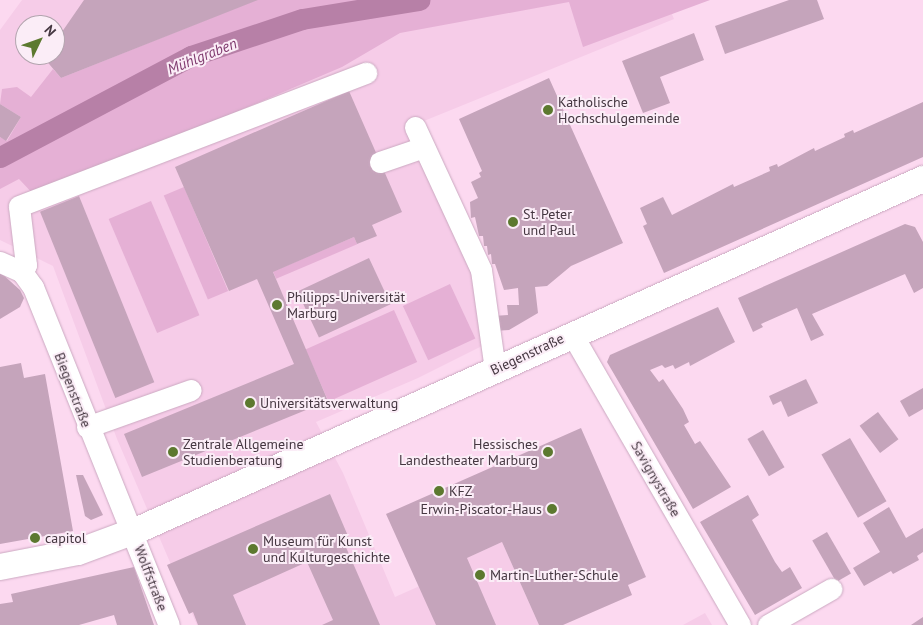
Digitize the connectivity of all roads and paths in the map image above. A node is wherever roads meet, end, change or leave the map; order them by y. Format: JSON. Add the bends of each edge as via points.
{"nodes":[{"id":1,"x":366,"y":73,"type":"dead end"},
{"id":2,"x":415,"y":127,"type":"dead end"},
{"id":3,"x":424,"y":147,"type":"junction"},
{"id":4,"x":380,"y":162,"type":"dead end"},
{"id":5,"x":921,"y":184,"type":"edge"},
{"id":6,"x":0,"y":262,"type":"edge"},
{"id":7,"x":22,"y":272,"type":"junction"},
{"id":8,"x":572,"y":334,"type":"junction"},
{"id":9,"x":495,"y":369,"type":"junction"},
{"id":10,"x":191,"y":390,"type":"dead end"},
{"id":11,"x":87,"y":427,"type":"junction"},
{"id":12,"x":132,"y":532,"type":"junction"},
{"id":13,"x":0,"y":567,"type":"edge"},
{"id":14,"x":831,"y":589,"type":"dead end"},
{"id":15,"x":169,"y":625,"type":"edge"},
{"id":16,"x":740,"y":625,"type":"edge"},
{"id":17,"x":768,"y":625,"type":"edge"}],
"edges":[{"from":1,"to":7,"type":"street","via":[[19,206],[26,265]]},
{"from":2,"to":3,"type":"street"},
{"from":3,"to":4,"type":"street"},
{"from":3,"to":9,"type":"street","via":[[481,270]]},
{"from":5,"to":8,"type":"main road","name":"Biegenstraße"},
{"from":6,"to":7,"type":"street"},
{"from":7,"to":11,"type":"street","name":"Biegenstraße","via":[[33,287]]},
{"from":8,"to":9,"type":"main road","name":"Biegenstraße"},
{"from":8,"to":16,"type":"street","name":"Savignystraße"},
{"from":9,"to":12,"type":"main road","name":"Biegenstraße"},
{"from":10,"to":11,"type":"street"},
{"from":11,"to":12,"type":"street","name":"Biegenstraße"},
{"from":12,"to":13,"type":"main road","name":"Biegenstraße","via":[[78,552]]},
{"from":12,"to":15,"type":"street","name":"Wolffstraße"},
{"from":14,"to":17,"type":"street"}]}
